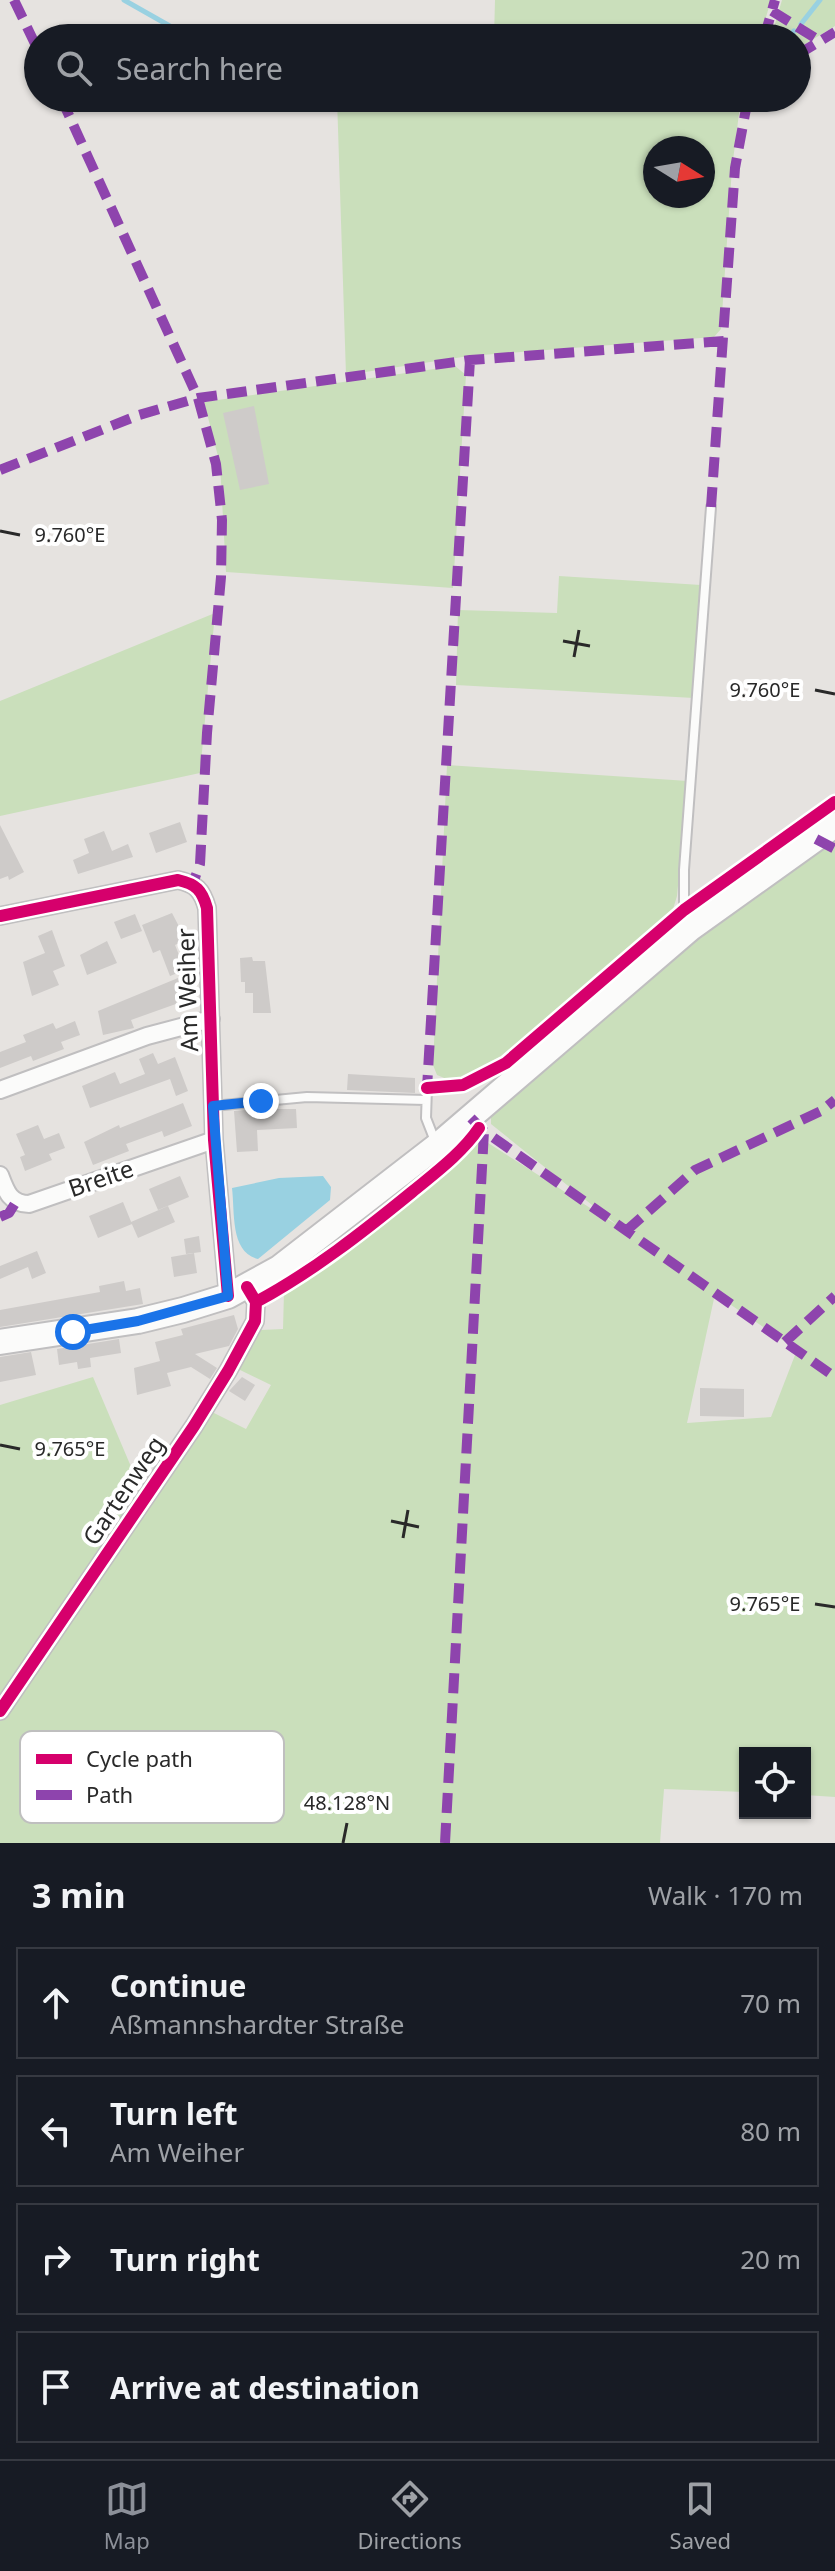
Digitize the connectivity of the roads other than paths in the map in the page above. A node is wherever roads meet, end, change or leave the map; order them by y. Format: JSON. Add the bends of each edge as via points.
{"nodes":[{"id":1,"x":711,"y":507,"type":"dead end"},
{"id":2,"x":835,"y":825,"type":"edge"},
{"id":3,"x":0,"y":916,"type":"edge"},
{"id":4,"x":691,"y":928,"type":"junction"},
{"id":5,"x":211,"y":1019,"type":"junction"},
{"id":6,"x":427,"y":1088,"type":"dead end"},
{"id":7,"x":0,"y":1090,"type":"edge"},
{"id":8,"x":426,"y":1100,"type":"junction"},
{"id":9,"x":213,"y":1106,"type":"junction"},
{"id":10,"x":214,"y":1140,"type":"junction"},
{"id":11,"x":438,"y":1145,"type":"junction"},
{"id":12,"x":0,"y":1175,"type":"edge"},
{"id":13,"x":238,"y":1291,"type":"junction"},
{"id":14,"x":0,"y":1342,"type":"edge"},
{"id":15,"x":0,"y":1711,"type":"edge"}],
"edges":[{"from":1,"to":4,"type":"lane","via":[[684,870],[684,910]]},
{"from":2,"to":4,"type":"main road"},
{"from":3,"to":5,"type":"street","name":"Am Weiher","via":[[178,880],[193,883],[207,908]]},
{"from":4,"to":11,"type":"main road"},
{"from":5,"to":7,"type":"street","via":[[147,1036]]},
{"from":5,"to":9,"type":"street","name":"Am Weiher"},
{"from":6,"to":8,"type":"lane"},
{"from":8,"to":9,"type":"lane","via":[[307,1097]]},
{"from":8,"to":11,"type":"lane","via":[[426,1118]]},
{"from":9,"to":10,"type":"street","name":"Am Weiher"},
{"from":10,"to":12,"type":"street","name":"Breite","via":[[29,1204],[16,1202],[7,1193]]},
{"from":10,"to":13,"type":"street","name":"Am Weiher"},
{"from":11,"to":13,"type":"main road","via":[[309,1247]]},
{"from":13,"to":14,"type":"main road","via":[[138,1321]]},
{"from":13,"to":15,"type":"street","name":"Gartenweg","via":[[256,1302],[255,1321],[228,1371]]}]}
